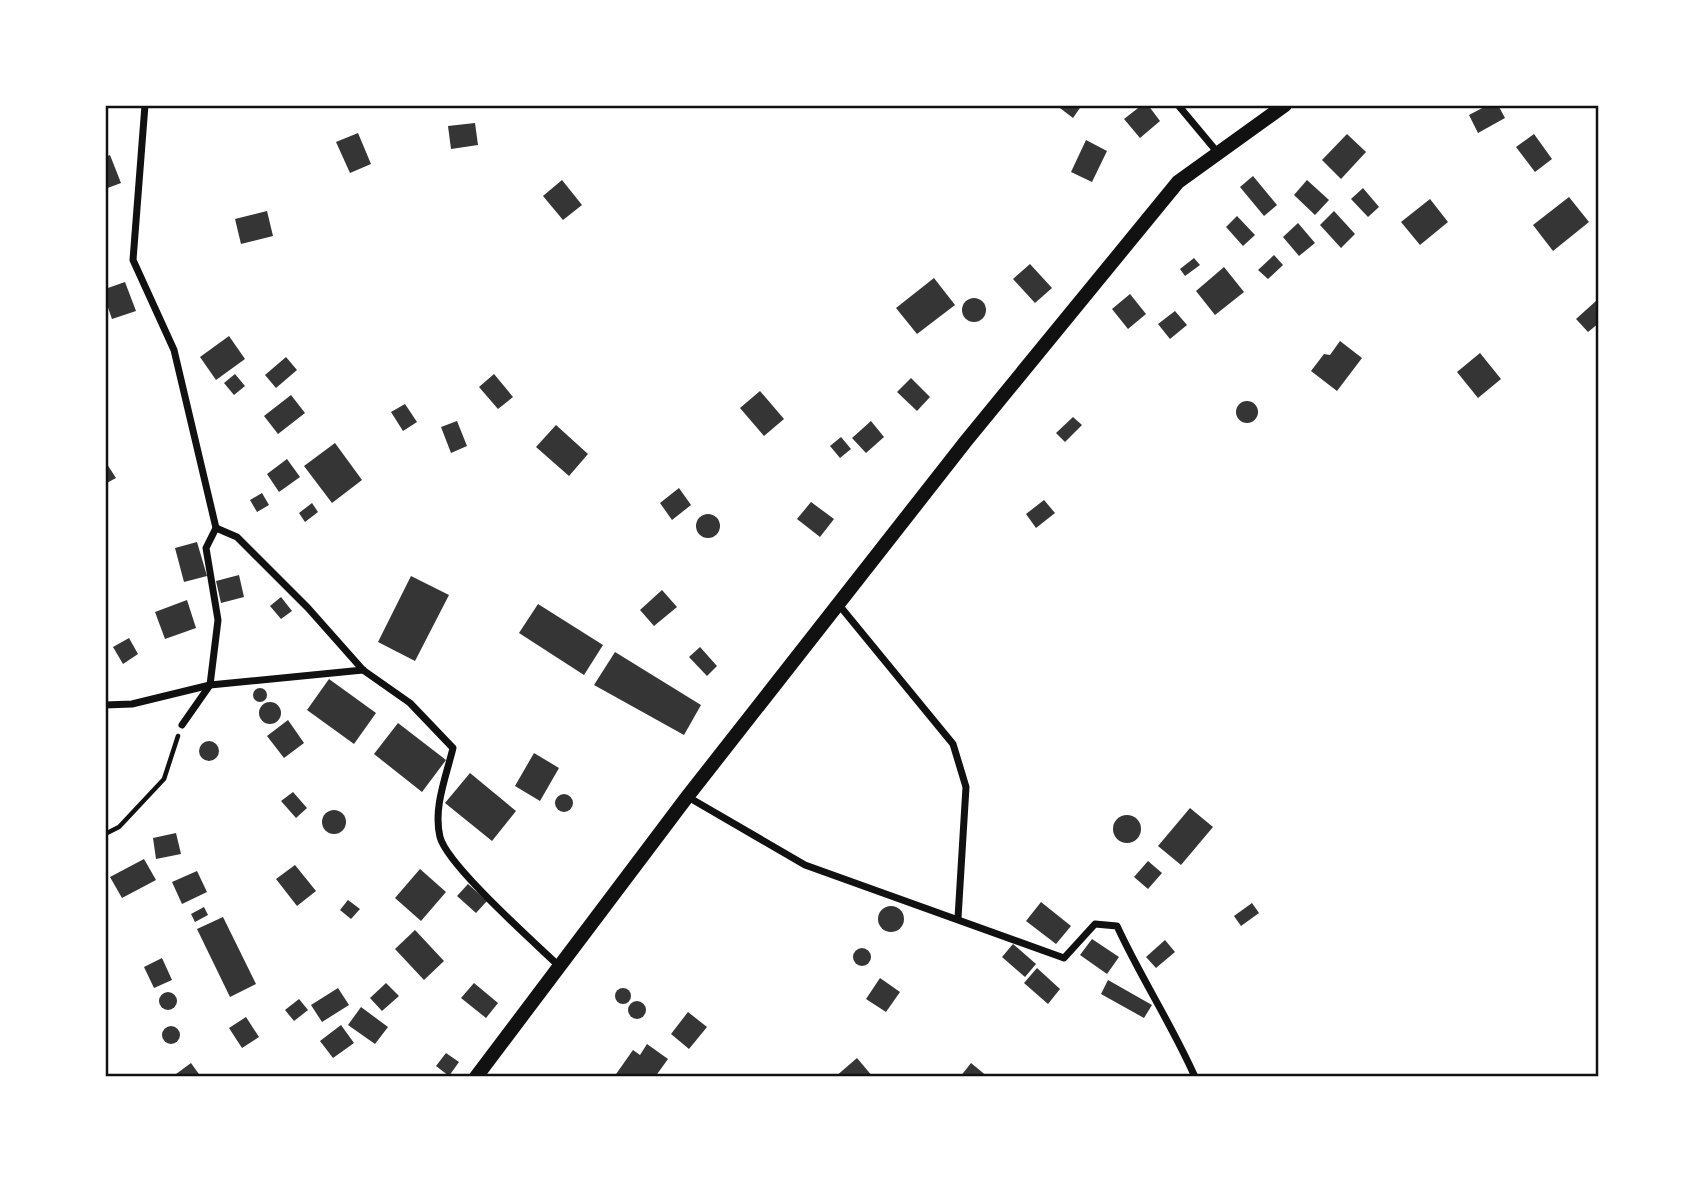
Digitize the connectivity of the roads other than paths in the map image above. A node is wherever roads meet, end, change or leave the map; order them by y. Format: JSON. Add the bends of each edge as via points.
{"nodes":[{"id":1,"x":145,"y":105,"type":"edge"},
{"id":2,"x":1178,"y":105,"type":"edge"},
{"id":3,"x":1285,"y":105,"type":"edge"},
{"id":4,"x":1218,"y":153,"type":"junction"},
{"id":5,"x":216,"y":528,"type":"junction"},
{"id":6,"x":839,"y":605,"type":"junction"},
{"id":7,"x":363,"y":670,"type":"junction"},
{"id":8,"x":210,"y":685,"type":"junction"},
{"id":9,"x":105,"y":705,"type":"edge"},
{"id":10,"x":182,"y":725,"type":"road end"},
{"id":11,"x":687,"y":797,"type":"junction"},
{"id":12,"x":958,"y":918,"type":"junction"},
{"id":13,"x":560,"y":967,"type":"junction"},
{"id":14,"x":476,"y":1077,"type":"edge"},
{"id":15,"x":1195,"y":1077,"type":"edge"}],
"edges":[{"from":1,"to":5,"type":"street","via":[[133,260],[174,350]]},
{"from":2,"to":4,"type":"street"},
{"from":3,"to":4,"type":"main road"},
{"from":4,"to":6,"type":"main road","via":[[1178,182]]},
{"from":5,"to":7,"type":"street","via":[[237,537]]},
{"from":5,"to":8,"type":"street","via":[[206,548],[218,620]]},
{"from":6,"to":11,"type":"main road"},
{"from":6,"to":12,"type":"street","via":[[953,744],[966,787]]},
{"from":7,"to":8,"type":"street"},
{"from":7,"to":13,"type":"street","via":[[410,703],[453,748],[438,808],[440,840],[472,881]]},
{"from":8,"to":9,"type":"street","via":[[132,704]]},
{"from":8,"to":10,"type":"street"},
{"from":11,"to":12,"type":"street","via":[[805,865]]},
{"from":11,"to":13,"type":"main road"},
{"from":12,"to":15,"type":"street","via":[[1064,958],[1095,924],[1117,926]]},
{"from":13,"to":14,"type":"main road"}]}
